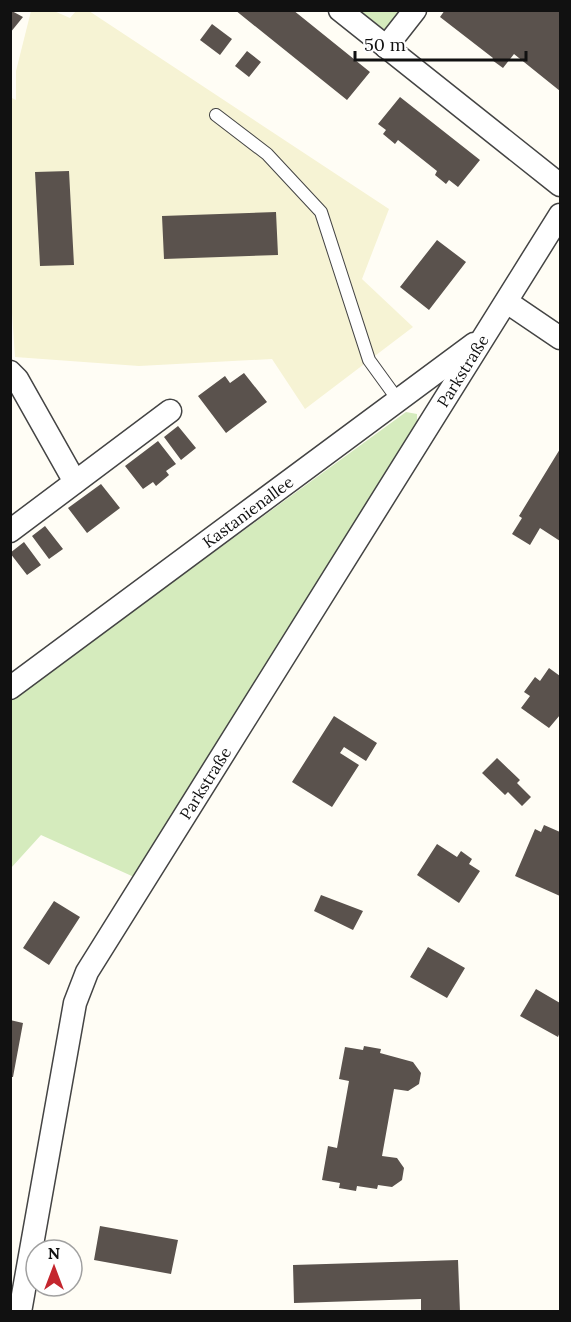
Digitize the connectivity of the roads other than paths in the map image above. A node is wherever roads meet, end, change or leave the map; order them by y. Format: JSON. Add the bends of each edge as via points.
{"nodes":[{"id":1,"x":340,"y":10,"type":"edge"},
{"id":2,"x":415,"y":10,"type":"edge"},
{"id":3,"x":386,"y":47,"type":"junction"},
{"id":4,"x":216,"y":115,"type":"dead end"},
{"id":5,"x":561,"y":185,"type":"edge"},
{"id":6,"x":561,"y":215,"type":"edge"},
{"id":7,"x":507,"y":302,"type":"junction"},
{"id":8,"x":486,"y":335,"type":"junction"},
{"id":9,"x":561,"y":338,"type":"edge"},
{"id":10,"x":10,"y":372,"type":"edge"},
{"id":11,"x":398,"y":400,"type":"junction"},
{"id":12,"x":170,"y":411,"type":"dead end"},
{"id":13,"x":75,"y":482,"type":"junction"},
{"id":14,"x":10,"y":531,"type":"edge"},
{"id":15,"x":10,"y":688,"type":"edge"},
{"id":16,"x":20,"y":1311,"type":"edge"}],
"edges":[{"from":1,"to":3,"type":"street"},
{"from":2,"to":3,"type":"street"},
{"from":3,"to":5,"type":"street"},
{"from":4,"to":11,"type":"lane","via":[[267,153],[321,212],[369,360]]},
{"from":6,"to":7,"type":"street"},
{"from":7,"to":8,"type":"street","name":"Parkstraße"},
{"from":7,"to":9,"type":"street"},
{"from":8,"to":11,"type":"street","name":"Kastanienallee"},
{"from":8,"to":16,"type":"street","name":"Parkstraße","via":[[87,972],[75,1003]]},
{"from":10,"to":13,"type":"street"},
{"from":11,"to":15,"type":"street","name":"Kastanienallee"},
{"from":12,"to":13,"type":"street"},
{"from":13,"to":14,"type":"street"}]}
